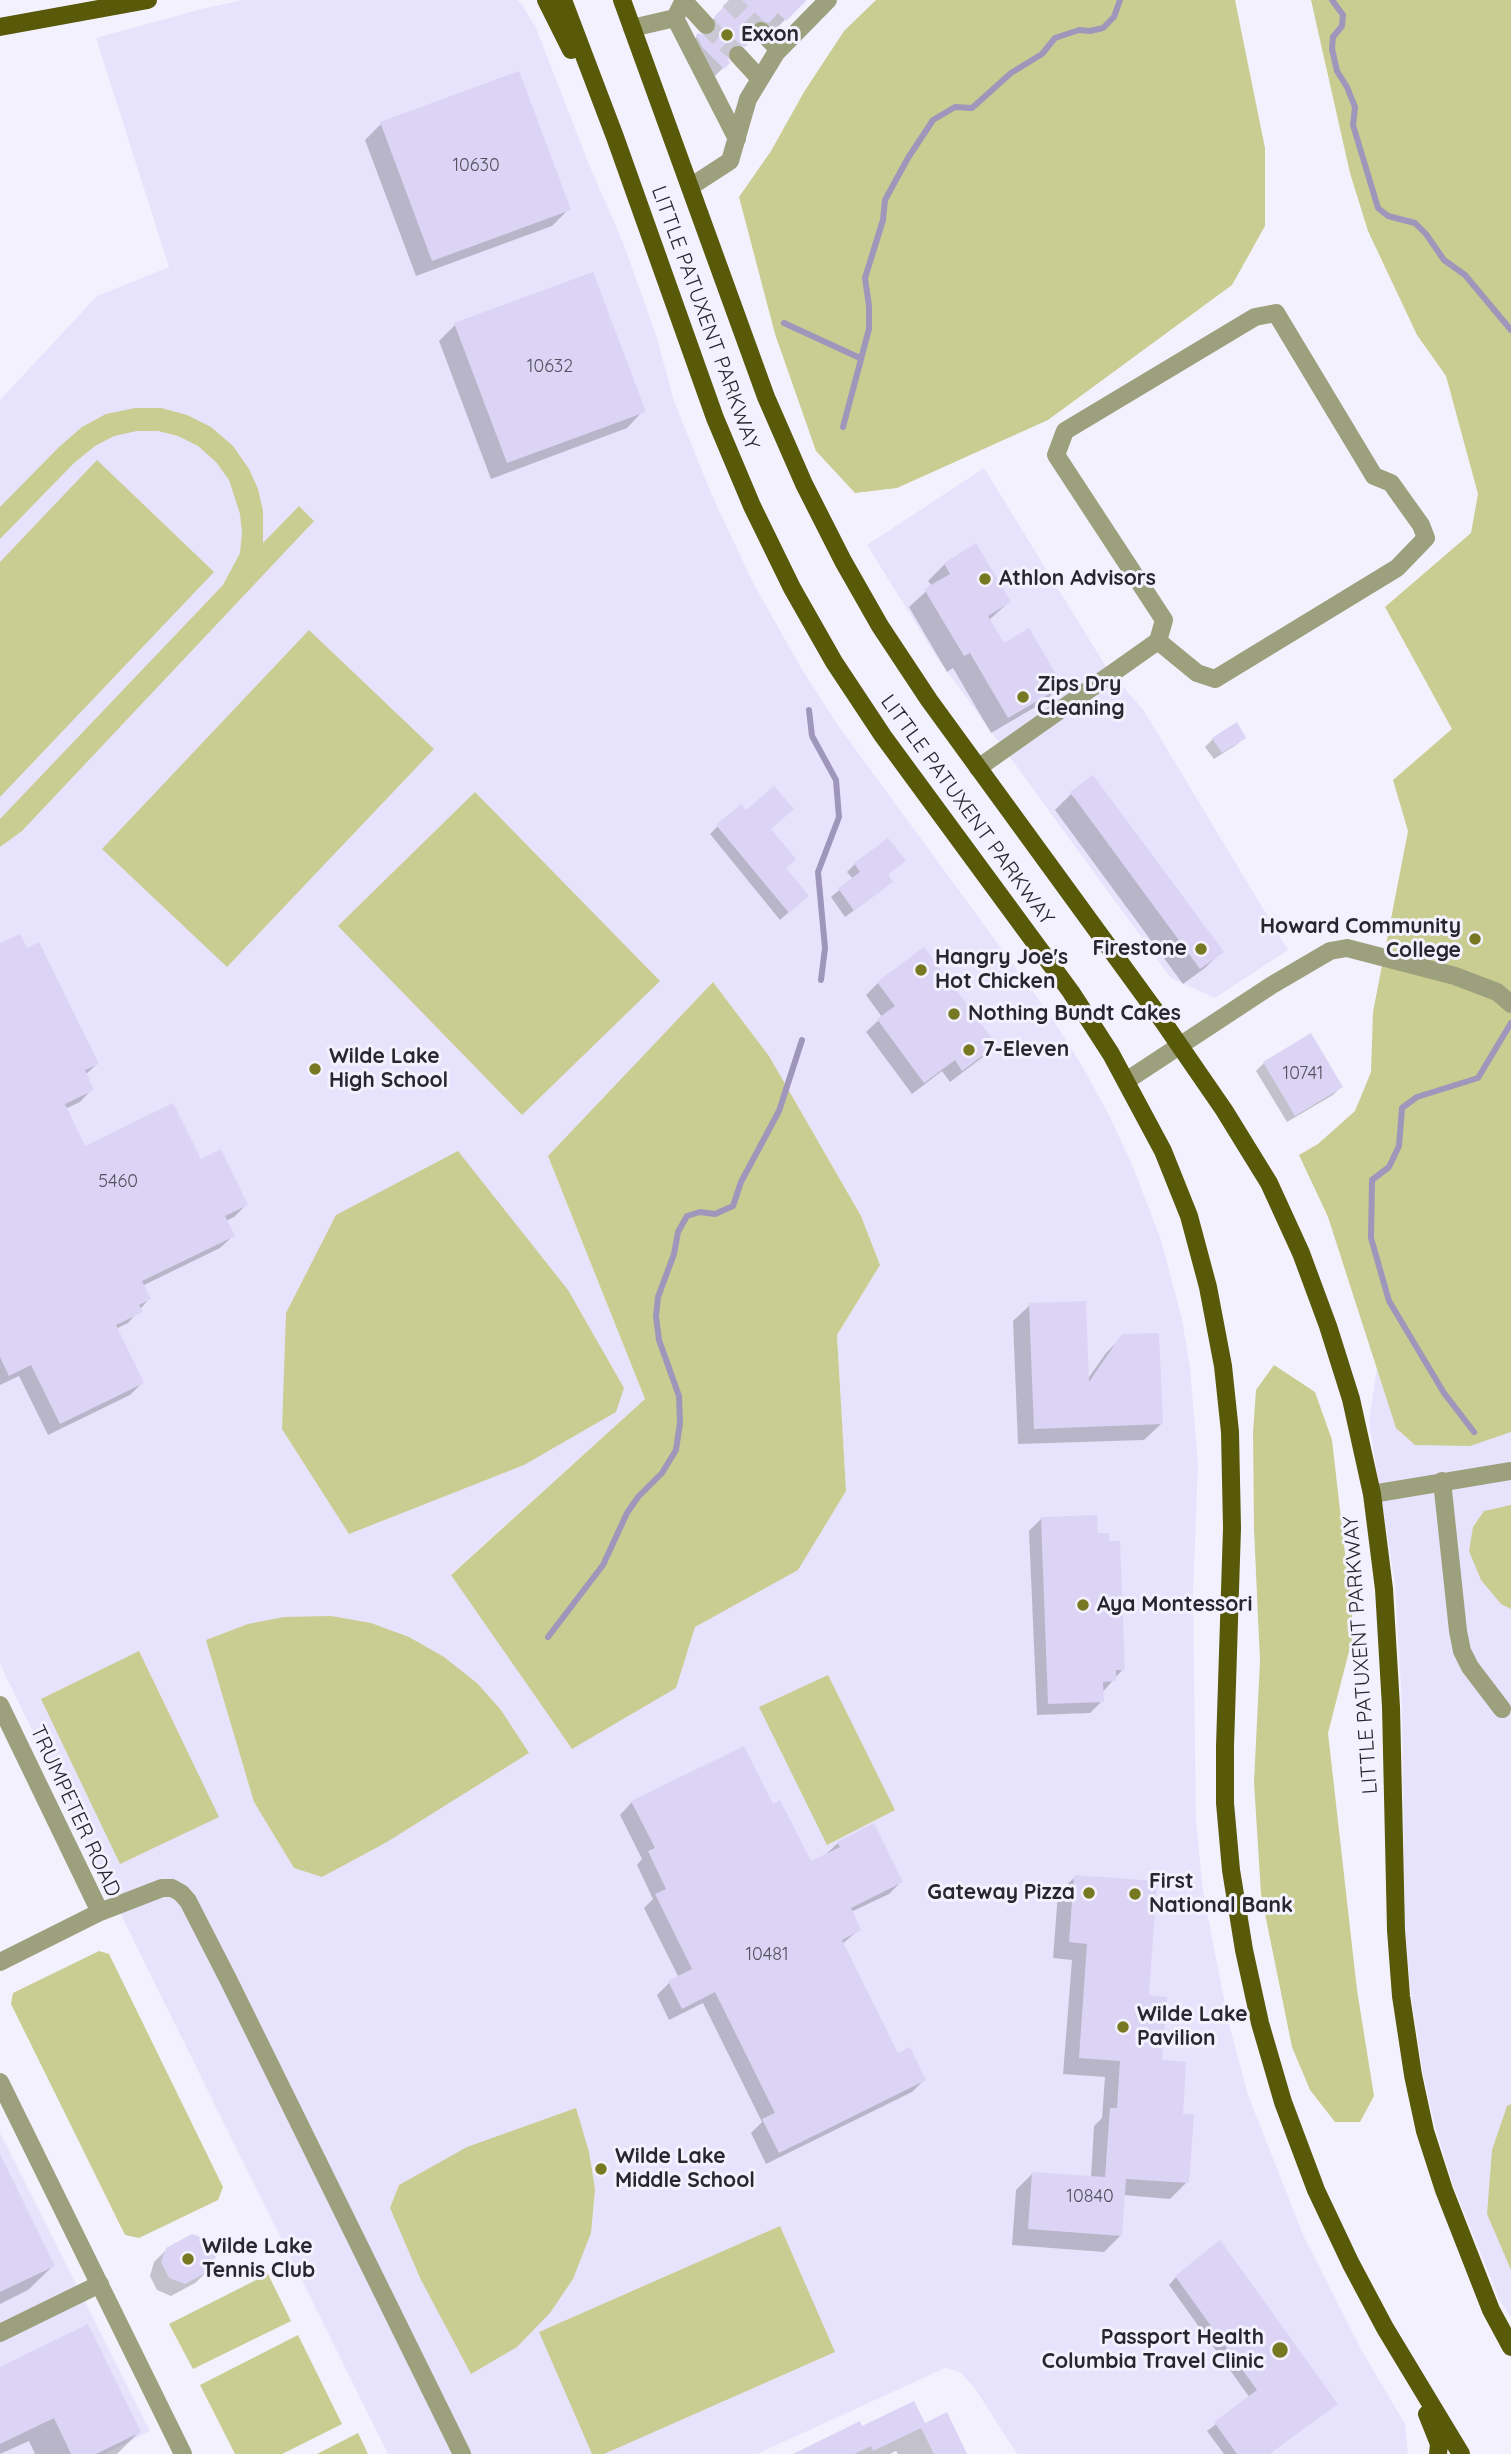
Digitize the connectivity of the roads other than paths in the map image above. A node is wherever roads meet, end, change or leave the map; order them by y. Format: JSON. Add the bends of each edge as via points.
{"nodes":[{"id":1,"x":148,"y":0,"type":"edge"},
{"id":2,"x":546,"y":0,"type":"edge"},
{"id":3,"x":563,"y":0,"type":"edge"},
{"id":4,"x":622,"y":0,"type":"edge"},
{"id":5,"x":827,"y":0,"type":"edge"},
{"id":6,"x":684,"y":1,"type":"edge"},
{"id":7,"x":676,"y":18,"type":"junction"},
{"id":8,"x":706,"y":25,"type":"tunnel mouth"},
{"id":9,"x":0,"y":27,"type":"edge"},
{"id":10,"x":632,"y":28,"type":"junction"},
{"id":11,"x":761,"y":31,"type":"tunnel mouth"},
{"id":12,"x":779,"y":50,"type":"junction"},
{"id":13,"x":737,"y":55,"type":"tunnel mouth"},
{"id":14,"x":761,"y":79,"type":"junction"},
{"id":15,"x":615,"y":137,"type":"junction"},
{"id":16,"x":737,"y":139,"type":"junction"},
{"id":17,"x":690,"y":187,"type":"junction"},
{"id":18,"x":1158,"y":641,"type":"junction"},
{"id":19,"x":978,"y":768,"type":"junction"},
{"id":20,"x":1511,"y":1004,"type":"edge"},
{"id":21,"x":1181,"y":1047,"type":"junction"},
{"id":22,"x":1126,"y":1081,"type":"junction"},
{"id":23,"x":1511,"y":1471,"type":"edge"},
{"id":24,"x":1442,"y":1481,"type":"junction"},
{"id":25,"x":1373,"y":1494,"type":"junction"},
{"id":26,"x":0,"y":1705,"type":"edge"},
{"id":27,"x":1502,"y":1709,"type":"dead end"},
{"id":28,"x":100,"y":1912,"type":"junction"},
{"id":29,"x":0,"y":1962,"type":"edge"},
{"id":30,"x":0,"y":2082,"type":"edge"},
{"id":31,"x":100,"y":2284,"type":"junction"},
{"id":32,"x":1491,"y":2310,"type":"junction"},
{"id":33,"x":1511,"y":2329,"type":"edge"},
{"id":34,"x":0,"y":2333,"type":"edge"},
{"id":35,"x":1511,"y":2347,"type":"edge"},
{"id":36,"x":1413,"y":2378,"type":"junction"},
{"id":37,"x":183,"y":2454,"type":"edge"},
{"id":38,"x":462,"y":2454,"type":"edge"},
{"id":39,"x":1438,"y":2454,"type":"edge"},
{"id":40,"x":1461,"y":2454,"type":"edge"}],
"edges":[{"from":1,"to":9,"type":"main road"},
{"from":2,"to":15,"type":"main road"},
{"from":3,"to":15,"type":"main road","name":"LITTLE PATUXENT PARKWAY"},
{"from":4,"to":10,"type":"main road","name":"LITTLE PATUXENT PARKWAY"},
{"from":5,"to":12,"type":"street"},
{"from":6,"to":7,"type":"street"},
{"from":6,"to":8,"type":"street"},
{"from":7,"to":10,"type":"street"},
{"from":7,"to":16,"type":"street"},
{"from":10,"to":17,"type":"main road","name":"LITTLE PATUXENT PARKWAY"},
{"from":11,"to":12,"type":"street"},
{"from":12,"to":14,"type":"street"},
{"from":13,"to":14,"type":"street"},
{"from":14,"to":16,"type":"street","via":[[748,99]]},
{"from":15,"to":22,"type":"main road","name":"LITTLE PATUXENT PARKWAY","via":[[715,418],[751,506],[792,588],[883,736],[1071,992]]},
{"from":16,"to":17,"type":"street","via":[[730,161]]},
{"from":17,"to":19,"type":"main road","name":"LITTLE PATUXENT PARKWAY","via":[[766,397],[810,495],[880,626]]},
{"from":18,"to":18,"type":"street","via":[[1164,620],[1056,455],[1065,431],[1255,317],[1276,313],[1374,476],[1391,483],[1426,538],[1397,568],[1215,679],[1197,673]]},
{"from":18,"to":19,"type":"street"},
{"from":19,"to":21,"type":"main road","name":"LITTLE PATUXENT PARKWAY"},
{"from":20,"to":21,"type":"street","via":[[1479,984],[1347,948],[1330,951],[1272,985]]},
{"from":21,"to":22,"type":"street"},
{"from":21,"to":25,"type":"main road","name":"LITTLE PATUXENT PARKWAY","via":[[1269,1183],[1301,1253],[1351,1399]]},
{"from":22,"to":36,"type":"main road","name":"LITTLE PATUXENT PARKWAY","via":[[1163,1151],[1189,1216],[1223,1366],[1232,1528],[1226,1802],[1238,1910],[1259,2023],[1316,2190]]},
{"from":23,"to":24,"type":"street"},
{"from":24,"to":25,"type":"street"},
{"from":24,"to":27,"type":"street","via":[[1462,1651]]},
{"from":25,"to":32,"type":"main road","name":"LITTLE PATUXENT PARKWAY","via":[[1391,1707],[1401,1996],[1425,2131]]},
{"from":26,"to":28,"type":"street","name":"TRUMPETER ROAD"},
{"from":28,"to":29,"type":"street","name":"TRUMPETER ROAD"},
{"from":28,"to":38,"type":"street","via":[[162,1888],[172,1888],[188,1901]]},
{"from":30,"to":31,"type":"street"},
{"from":31,"to":34,"type":"street"},
{"from":31,"to":37,"type":"street"},
{"from":32,"to":33,"type":"main road"},
{"from":32,"to":35,"type":"main road","name":"LITTLE PATUXENT PARKWAY"},
{"from":36,"to":39,"type":"main road","via":[[1439,2444]]},
{"from":36,"to":40,"type":"main road","name":"LITTLE PATUXENT PARKWAY"}]}
